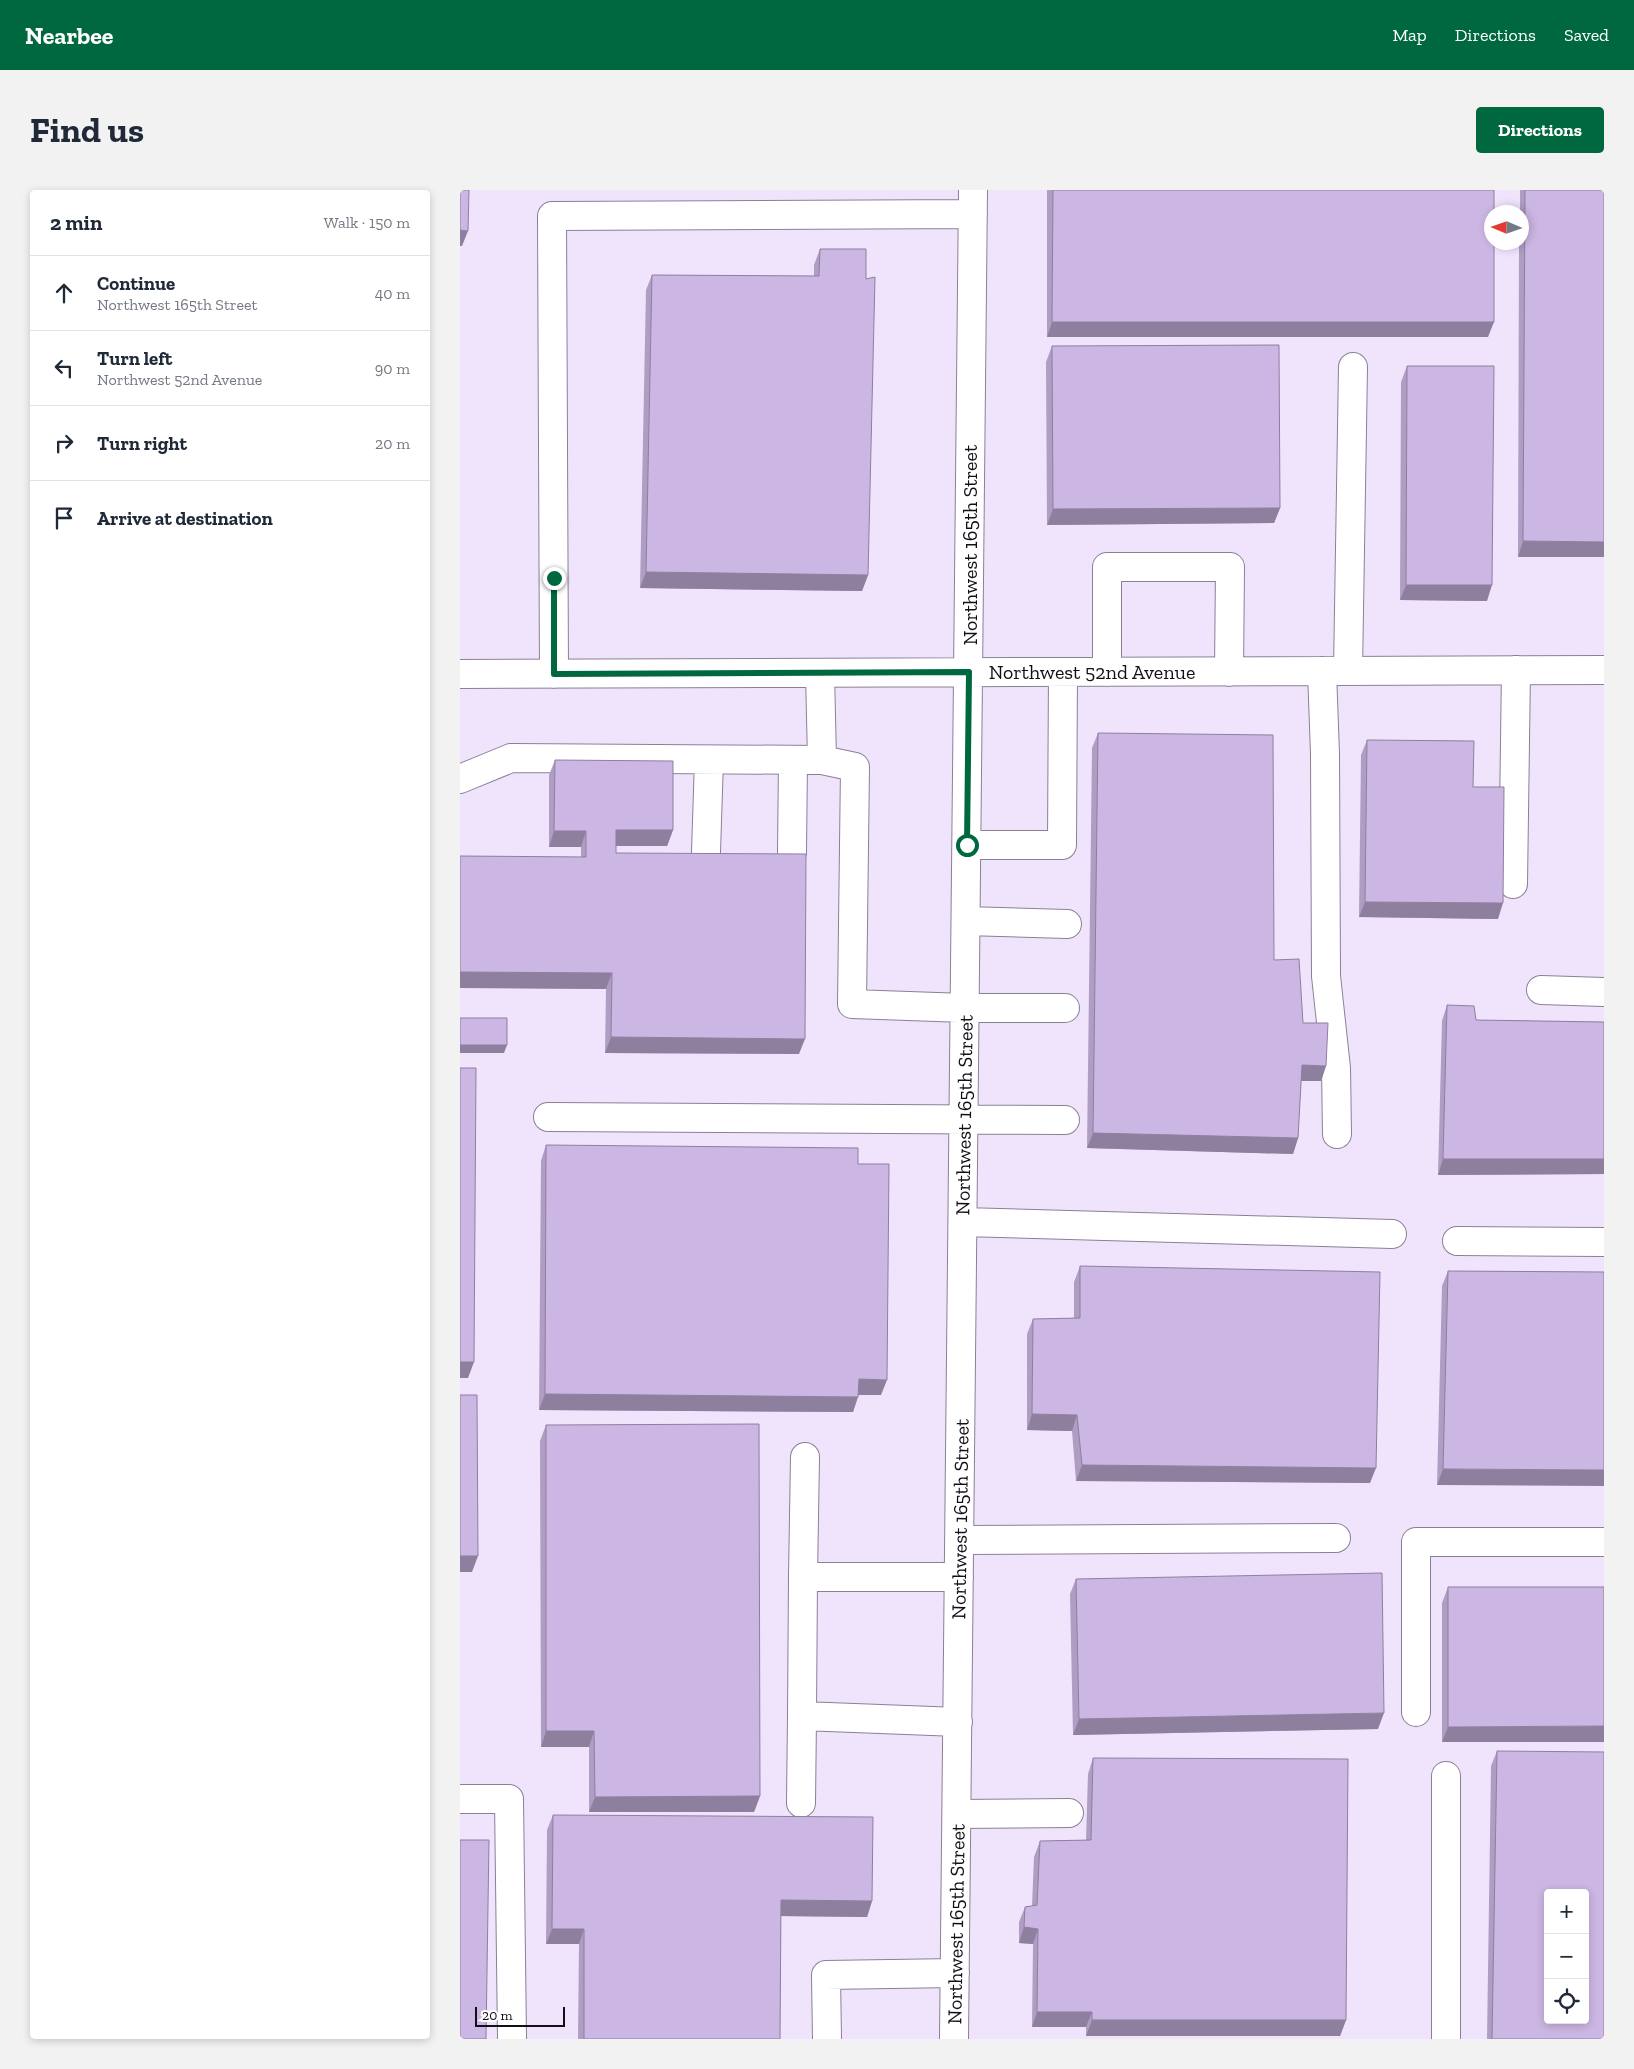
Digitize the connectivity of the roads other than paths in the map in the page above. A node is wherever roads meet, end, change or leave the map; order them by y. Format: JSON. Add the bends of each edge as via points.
{"nodes":[{"id":1,"x":973,"y":202,"type":"edge"},
{"id":2,"x":1353,"y":367,"type":"dead end"},
{"id":3,"x":1516,"y":670,"type":"junction"},
{"id":4,"x":1604,"y":670,"type":"edge"},
{"id":5,"x":1335,"y":671,"type":"junction"},
{"id":6,"x":969,"y":672,"type":"junction"},
{"id":7,"x":1062,"y":672,"type":"junction"},
{"id":8,"x":1106,"y":672,"type":"junction"},
{"id":9,"x":1230,"y":672,"type":"junction"},
{"id":10,"x":820,"y":673,"type":"junction"},
{"id":11,"x":460,"y":674,"type":"edge"},
{"id":12,"x":554,"y":674,"type":"junction"},
{"id":13,"x":709,"y":760,"type":"junction"},
{"id":14,"x":793,"y":760,"type":"junction"},
{"id":15,"x":822,"y":760,"type":"junction"},
{"id":16,"x":460,"y":778,"type":"edge"},
{"id":17,"x":967,"y":845,"type":"junction"},
{"id":18,"x":706,"y":852,"type":"edge"},
{"id":19,"x":792,"y":852,"type":"edge"},
{"id":20,"x":1513,"y":884,"type":"dead end"},
{"id":21,"x":966,"y":921,"type":"junction"},
{"id":22,"x":1067,"y":924,"type":"dead end"},
{"id":23,"x":1541,"y":990,"type":"dead end"},
{"id":24,"x":1604,"y":992,"type":"edge"},
{"id":25,"x":965,"y":1008,"type":"junction"},
{"id":26,"x":1065,"y":1008,"type":"dead end"},
{"id":27,"x":548,"y":1117,"type":"dead end"},
{"id":28,"x":964,"y":1120,"type":"junction"},
{"id":29,"x":1065,"y":1120,"type":"dead end"},
{"id":30,"x":1337,"y":1134,"type":"dead end"},
{"id":31,"x":963,"y":1222,"type":"junction"},
{"id":32,"x":1392,"y":1234,"type":"dead end"},
{"id":33,"x":1458,"y":1241,"type":"dead end"},
{"id":34,"x":1604,"y":1242,"type":"edge"},
{"id":35,"x":805,"y":1457,"type":"dead end"},
{"id":36,"x":1336,"y":1538,"type":"dead end"},
{"id":37,"x":960,"y":1540,"type":"junction"},
{"id":38,"x":1604,"y":1542,"type":"edge"},
{"id":39,"x":802,"y":1577,"type":"junction"},
{"id":40,"x":960,"y":1577,"type":"junction"},
{"id":41,"x":1416,"y":1712,"type":"dead end"},
{"id":42,"x":802,"y":1716,"type":"junction"},
{"id":43,"x":958,"y":1722,"type":"junction"},
{"id":44,"x":1446,"y":1776,"type":"dead end"},
{"id":45,"x":460,"y":1799,"type":"edge"},
{"id":46,"x":801,"y":1803,"type":"dead end"},
{"id":47,"x":1069,"y":1813,"type":"dead end"},
{"id":48,"x":957,"y":1814,"type":"junction"},
{"id":49,"x":955,"y":1973,"type":"junction"},
{"id":50,"x":512,"y":2039,"type":"edge"},
{"id":51,"x":827,"y":2039,"type":"edge"},
{"id":52,"x":954,"y":2039,"type":"edge"},
{"id":53,"x":1446,"y":2039,"type":"edge"}],
"edges":[{"from":1,"to":6,"type":"street","name":"Northwest 165th Street"},
{"from":1,"to":12,"type":"street","via":[[552,216]]},
{"from":2,"to":5,"type":"street"},
{"from":3,"to":4,"type":"street","name":"Northwest 52nd Avenue"},
{"from":3,"to":5,"type":"street","name":"Northwest 52nd Avenue"},
{"from":3,"to":20,"type":"street"},
{"from":5,"to":9,"type":"street","name":"Northwest 52nd Avenue"},
{"from":5,"to":30,"type":"street","via":[[1325,754],[1326,976],[1336,1068]]},
{"from":6,"to":7,"type":"street","name":"Northwest 52nd Avenue"},
{"from":6,"to":10,"type":"street","name":"Northwest 52nd Avenue"},
{"from":6,"to":17,"type":"street","name":"Northwest 165th Street"},
{"from":7,"to":8,"type":"street","name":"Northwest 52nd Avenue"},
{"from":7,"to":17,"type":"street","via":[[1062,845]]},
{"from":8,"to":9,"type":"street","name":"Northwest 52nd Avenue"},
{"from":8,"to":9,"type":"street","via":[[1107,566],[1230,567]]},
{"from":10,"to":12,"type":"street","name":"Northwest 52nd Avenue"},
{"from":10,"to":15,"type":"street"},
{"from":11,"to":12,"type":"street","name":"Northwest 52nd Avenue"},
{"from":13,"to":14,"type":"street"},
{"from":13,"to":16,"type":"street","via":[[511,758]]},
{"from":13,"to":18,"type":"street"},
{"from":14,"to":15,"type":"street"},
{"from":14,"to":19,"type":"street"},
{"from":15,"to":25,"type":"street","via":[[855,766],[852,1004]]},
{"from":17,"to":21,"type":"street","name":"Northwest 165th Street"},
{"from":21,"to":22,"type":"street"},
{"from":21,"to":25,"type":"street","name":"Northwest 165th Street"},
{"from":23,"to":24,"type":"street"},
{"from":25,"to":26,"type":"street"},
{"from":25,"to":28,"type":"street","name":"Northwest 165th Street"},
{"from":27,"to":28,"type":"street"},
{"from":28,"to":29,"type":"street"},
{"from":28,"to":31,"type":"street","name":"Northwest 165th Street"},
{"from":31,"to":32,"type":"street"},
{"from":31,"to":37,"type":"street","name":"Northwest 165th Street"},
{"from":33,"to":34,"type":"street"},
{"from":35,"to":39,"type":"street"},
{"from":36,"to":37,"type":"street"},
{"from":37,"to":40,"type":"street","name":"Northwest 165th Street"},
{"from":38,"to":41,"type":"street","via":[[1416,1542]]},
{"from":39,"to":40,"type":"street"},
{"from":39,"to":42,"type":"street"},
{"from":40,"to":43,"type":"street","name":"Northwest 165th Street"},
{"from":42,"to":43,"type":"street"},
{"from":42,"to":46,"type":"street"},
{"from":43,"to":48,"type":"street","name":"Northwest 165th Street"},
{"from":44,"to":53,"type":"street"},
{"from":45,"to":50,"type":"street","via":[[510,1799]]},
{"from":47,"to":48,"type":"street"},
{"from":48,"to":49,"type":"street","name":"Northwest 165th Street"},
{"from":49,"to":51,"type":"street","via":[[826,1975]]},
{"from":49,"to":52,"type":"street","name":"Northwest 165th Street"}]}
